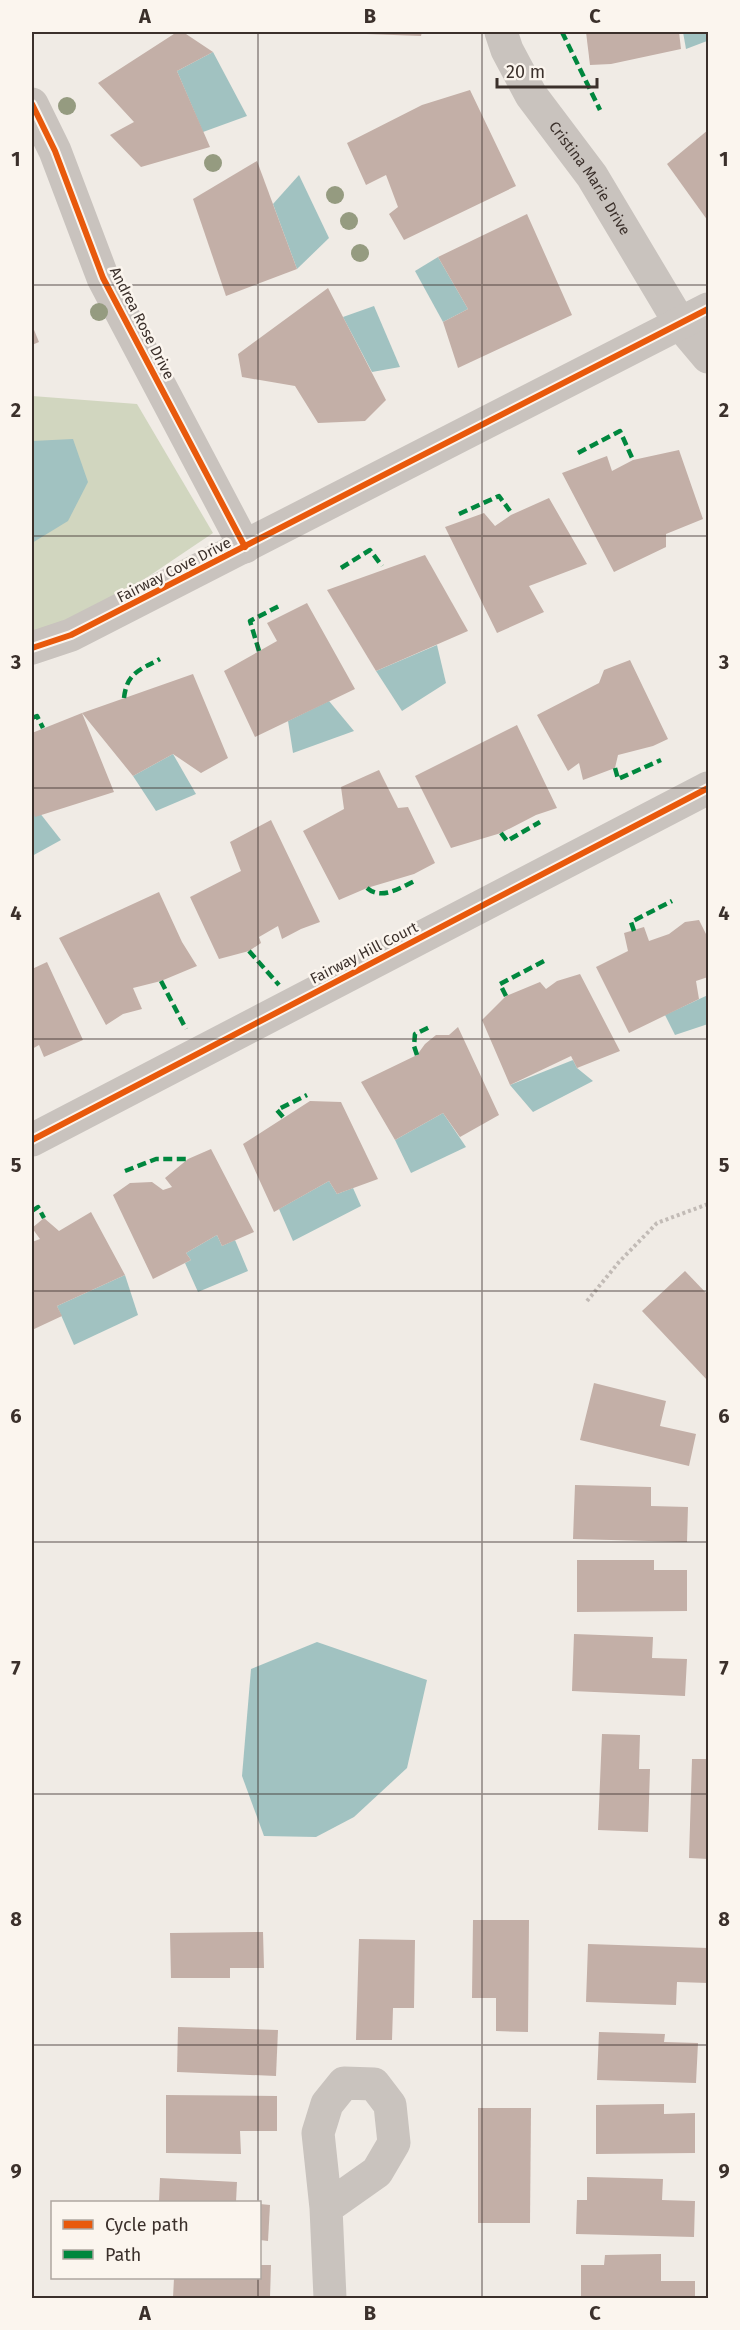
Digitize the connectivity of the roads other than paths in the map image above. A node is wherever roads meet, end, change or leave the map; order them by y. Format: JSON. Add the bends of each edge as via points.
{"nodes":[{"id":1,"x":501,"y":32,"type":"edge"},
{"id":2,"x":32,"y":104,"type":"edge"},
{"id":3,"x":695,"y":317,"type":"edge"},
{"id":4,"x":708,"y":357,"type":"edge"},
{"id":5,"x":245,"y":547,"type":"junction"},
{"id":6,"x":32,"y":648,"type":"edge"},
{"id":7,"x":708,"y":788,"type":"edge"},
{"id":8,"x":32,"y":1140,"type":"edge"},
{"id":9,"x":326,"y":2208,"type":"dead end"},
{"id":10,"x":330,"y":2298,"type":"edge"}],
"edges":[{"from":1,"to":3,"type":"street","name":"Cristina Marie Drive","via":[[531,95]]},
{"from":2,"to":5,"type":"street","name":"Andrea Rose Drive","via":[[55,151],[103,278]]},
{"from":3,"to":4,"type":"street"},
{"from":3,"to":5,"type":"street","name":"Fairway Cove Drive"},
{"from":5,"to":6,"type":"street","name":"Fairway Cove Drive","via":[[71,635]]},
{"from":7,"to":8,"type":"street","name":"Fairway Hill Court"},
{"from":9,"to":10,"type":"street"}]}
